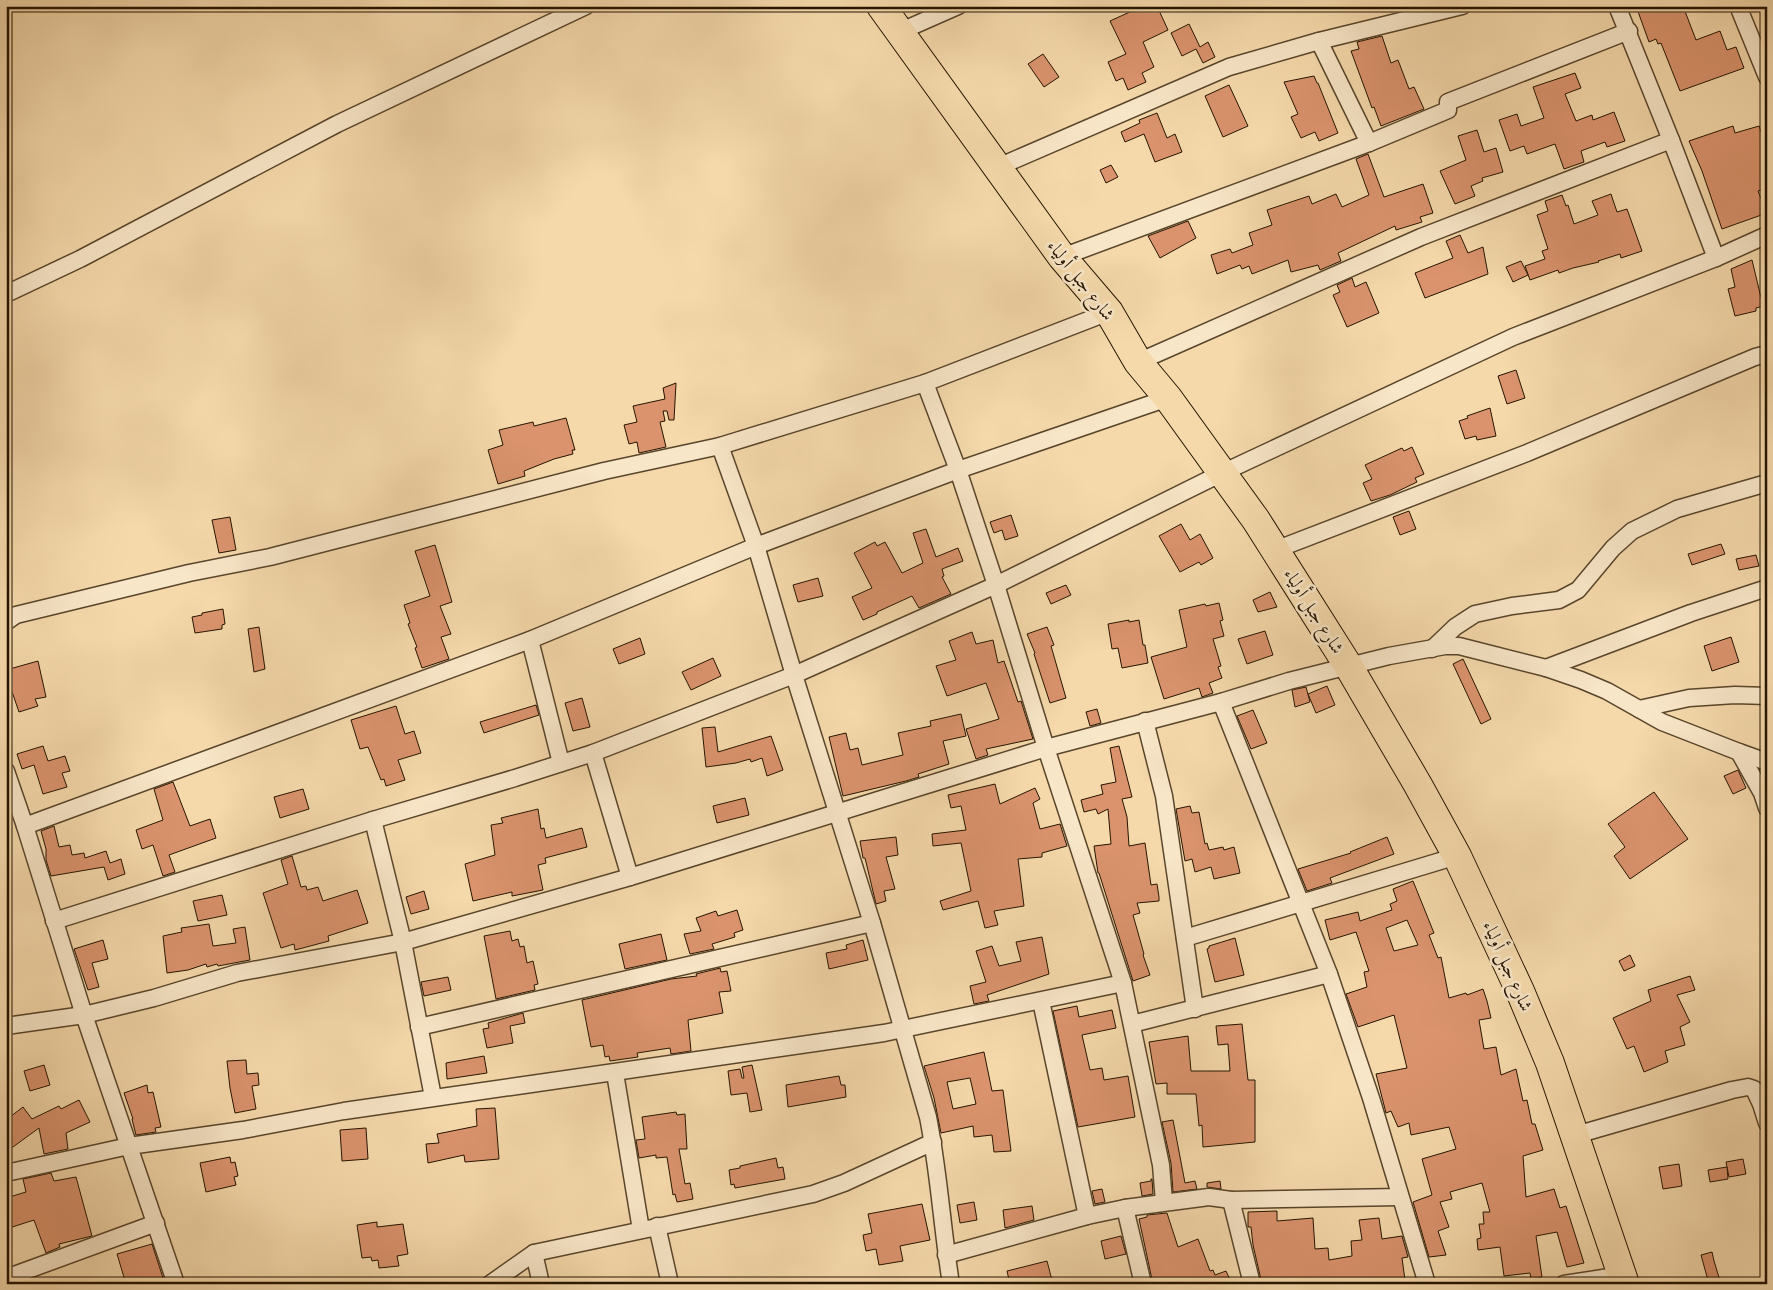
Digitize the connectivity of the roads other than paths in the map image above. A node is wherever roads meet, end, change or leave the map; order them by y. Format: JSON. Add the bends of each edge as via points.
{"nodes":[{"id":1,"x":586,"y":6,"type":"edge"},
{"id":2,"x":881,"y":6,"type":"edge"},
{"id":3,"x":958,"y":6,"type":"edge"},
{"id":4,"x":1462,"y":6,"type":"edge"},
{"id":5,"x":1618,"y":6,"type":"edge"},
{"id":6,"x":1738,"y":6,"type":"edge"},
{"id":7,"x":1628,"y":31,"type":"junction"},
{"id":8,"x":899,"y":32,"type":"junction"},
{"id":9,"x":1319,"y":41,"type":"junction"},
{"id":10,"x":1767,"y":77,"type":"edge"},
{"id":11,"x":1671,"y":140,"type":"junction"},
{"id":12,"x":1369,"y":143,"type":"junction"},
{"id":13,"x":998,"y":167,"type":"junction"},
{"id":14,"x":1767,"y":236,"type":"edge"},
{"id":15,"x":1062,"y":257,"type":"junction"},
{"id":16,"x":1716,"y":258,"type":"junction"},
{"id":17,"x":6,"y":294,"type":"edge"},
{"id":18,"x":1109,"y":312,"type":"junction"},
{"id":19,"x":1767,"y":354,"type":"edge"},
{"id":20,"x":1138,"y":362,"type":"junction"},
{"id":21,"x":925,"y":383,"type":"junction"},
{"id":22,"x":1168,"y":398,"type":"junction"},
{"id":23,"x":720,"y":446,"type":"junction"},
{"id":24,"x":958,"y":470,"type":"junction"},
{"id":25,"x":1222,"y":473,"type":"junction"},
{"id":26,"x":1767,"y":483,"type":"edge"},
{"id":27,"x":756,"y":546,"type":"junction"},
{"id":28,"x":1276,"y":550,"type":"junction"},
{"id":29,"x":996,"y":585,"type":"junction"},
{"id":30,"x":1767,"y":588,"type":"edge"},
{"id":31,"x":6,"y":622,"type":"edge"},
{"id":32,"x":530,"y":640,"type":"junction"},
{"id":33,"x":1432,"y":649,"type":"junction"},
{"id":34,"x":1349,"y":667,"type":"junction"},
{"id":35,"x":1546,"y":668,"type":"junction"},
{"id":36,"x":794,"y":675,"type":"junction"},
{"id":37,"x":1767,"y":696,"type":"edge"},
{"id":38,"x":1220,"y":702,"type":"junction"},
{"id":39,"x":1639,"y":709,"type":"junction"},
{"id":40,"x":1145,"y":720,"type":"junction"},
{"id":41,"x":1046,"y":748,"type":"junction"},
{"id":42,"x":1739,"y":752,"type":"junction"},
{"id":43,"x":593,"y":753,"type":"junction"},
{"id":44,"x":1767,"y":762,"type":"edge"},
{"id":45,"x":561,"y":763,"type":"junction"},
{"id":46,"x":6,"y":771,"type":"edge"},
{"id":47,"x":1767,"y":808,"type":"edge"},
{"id":48,"x":838,"y":812,"type":"junction"},
{"id":49,"x":373,"y":820,"type":"junction"},
{"id":50,"x":25,"y":826,"type":"junction"},
{"id":51,"x":1457,"y":856,"type":"junction"},
{"id":52,"x":630,"y":877,"type":"junction"},
{"id":53,"x":1300,"y":903,"type":"junction"},
{"id":54,"x":54,"y":921,"type":"junction"},
{"id":55,"x":872,"y":924,"type":"junction"},
{"id":56,"x":1185,"y":938,"type":"junction"},
{"id":57,"x":403,"y":942,"type":"junction"},
{"id":58,"x":1329,"y":974,"type":"junction"},
{"id":59,"x":1122,"y":983,"type":"junction"},
{"id":60,"x":1042,"y":1001,"type":"junction"},
{"id":61,"x":1195,"y":1009,"type":"junction"},
{"id":62,"x":84,"y":1016,"type":"junction"},
{"id":63,"x":1132,"y":1024,"type":"junction"},
{"id":64,"x":6,"y":1026,"type":"edge"},
{"id":65,"x":419,"y":1028,"type":"junction"},
{"id":66,"x":904,"y":1029,"type":"junction"},
{"id":67,"x":615,"y":1073,"type":"junction"},
{"id":68,"x":433,"y":1097,"type":"junction"},
{"id":69,"x":1767,"y":1123,"type":"edge"},
{"id":70,"x":1576,"y":1135,"type":"junction"},
{"id":71,"x":933,"y":1142,"type":"junction"},
{"id":72,"x":130,"y":1146,"type":"junction"},
{"id":73,"x":6,"y":1172,"type":"edge"},
{"id":74,"x":1400,"y":1197,"type":"junction"},
{"id":75,"x":1231,"y":1200,"type":"junction"},
{"id":76,"x":1164,"y":1202,"type":"junction"},
{"id":77,"x":1125,"y":1208,"type":"junction"},
{"id":78,"x":1087,"y":1216,"type":"junction"},
{"id":79,"x":156,"y":1223,"type":"junction"},
{"id":80,"x":657,"y":1226,"type":"junction"},
{"id":81,"x":641,"y":1230,"type":"junction"},
{"id":82,"x":534,"y":1253,"type":"junction"},
{"id":83,"x":946,"y":1255,"type":"junction"},
{"id":84,"x":6,"y":1278,"type":"edge"},
{"id":85,"x":1624,"y":1280,"type":"edge"},
{"id":86,"x":176,"y":1284,"type":"edge"},
{"id":87,"x":490,"y":1284,"type":"edge"},
{"id":88,"x":541,"y":1284,"type":"edge"},
{"id":89,"x":670,"y":1284,"type":"edge"},
{"id":90,"x":951,"y":1284,"type":"edge"},
{"id":91,"x":1143,"y":1284,"type":"edge"},
{"id":92,"x":1252,"y":1284,"type":"edge"},
{"id":93,"x":1427,"y":1284,"type":"edge"},
{"id":94,"x":1564,"y":1284,"type":"edge"}],
"edges":[{"from":1,"to":17,"type":"street","via":[[337,124]]},
{"from":2,"to":8,"type":"highway","name":"شارع جبل أولياء"},
{"from":3,"to":8,"type":"street"},
{"from":4,"to":9,"type":"street"},
{"from":5,"to":7,"type":"street"},
{"from":6,"to":10,"type":"street"},
{"from":7,"to":11,"type":"street"},
{"from":7,"to":12,"type":"street","via":[[1448,102],[1448,110]]},
{"from":8,"to":13,"type":"highway","name":"شارع جبل أولياء"},
{"from":9,"to":12,"type":"street"},
{"from":9,"to":13,"type":"street","via":[[1229,67]]},
{"from":11,"to":16,"type":"street"},
{"from":11,"to":20,"type":"street","via":[[1421,237]]},
{"from":12,"to":15,"type":"street"},
{"from":13,"to":15,"type":"highway","name":"شارع جبل أولياء"},
{"from":14,"to":16,"type":"street"},
{"from":15,"to":18,"type":"highway","name":"شارع جبل أولياء"},
{"from":16,"to":25,"type":"street","via":[[1513,337]]},
{"from":18,"to":20,"type":"highway","name":"شارع جبل أولياء"},
{"from":18,"to":21,"type":"street"},
{"from":19,"to":28,"type":"street","via":[[1527,453]]},
{"from":20,"to":22,"type":"highway","name":"شارع جبل أولياء"},
{"from":21,"to":23,"type":"street"},
{"from":21,"to":24,"type":"street"},
{"from":22,"to":24,"type":"street"},
{"from":22,"to":25,"type":"highway","name":"شارع جبل أولياء"},
{"from":23,"to":27,"type":"street"},
{"from":23,"to":31,"type":"street","via":[[595,474],[270,558],[189,573],[16,615]]},
{"from":24,"to":27,"type":"street"},
{"from":24,"to":29,"type":"street"},
{"from":25,"to":28,"type":"highway","name":"شارع جبل أولياء"},
{"from":25,"to":29,"type":"street"},
{"from":26,"to":33,"type":"street","via":[[1677,509],[1632,530],[1612,548],[1578,590],[1559,600],[1475,614],[1455,627]]},
{"from":27,"to":32,"type":"street"},
{"from":27,"to":36,"type":"street"},
{"from":28,"to":34,"type":"highway","name":"شارع جبل أولياء"},
{"from":29,"to":36,"type":"street"},
{"from":29,"to":41,"type":"street"},
{"from":30,"to":35,"type":"street"},
{"from":32,"to":45,"type":"street"},
{"from":32,"to":50,"type":"street"},
{"from":33,"to":34,"type":"street"},
{"from":33,"to":35,"type":"street","via":[[1459,646]]},
{"from":34,"to":38,"type":"street"},
{"from":34,"to":51,"type":"highway","name":"شارع جبل أولياء"},
{"from":35,"to":39,"type":"street","via":[[1607,691]]},
{"from":36,"to":43,"type":"street"},
{"from":36,"to":48,"type":"street"},
{"from":37,"to":39,"type":"street","via":[[1689,698]]},
{"from":38,"to":40,"type":"street"},
{"from":38,"to":53,"type":"street"},
{"from":39,"to":42,"type":"street","via":[[1662,722]]},
{"from":40,"to":41,"type":"street"},
{"from":40,"to":56,"type":"street","via":[[1164,796]]},
{"from":41,"to":48,"type":"street"},
{"from":41,"to":59,"type":"street"},
{"from":42,"to":44,"type":"street"},
{"from":42,"to":47,"type":"street"},
{"from":43,"to":45,"type":"street"},
{"from":43,"to":52,"type":"street"},
{"from":45,"to":49,"type":"street"},
{"from":46,"to":50,"type":"street"},
{"from":48,"to":52,"type":"street"},
{"from":48,"to":55,"type":"street"},
{"from":49,"to":54,"type":"street"},
{"from":49,"to":57,"type":"street"},
{"from":50,"to":54,"type":"street"},
{"from":51,"to":53,"type":"street"},
{"from":51,"to":70,"type":"highway","name":"شارع جبل أولياء","via":[[1520,991]]},
{"from":52,"to":57,"type":"street"},
{"from":53,"to":56,"type":"street"},
{"from":53,"to":58,"type":"street"},
{"from":54,"to":62,"type":"street"},
{"from":55,"to":65,"type":"street"},
{"from":55,"to":66,"type":"street"},
{"from":56,"to":61,"type":"street"},
{"from":57,"to":62,"type":"street","via":[[237,973]]},
{"from":57,"to":65,"type":"street"},
{"from":58,"to":61,"type":"street"},
{"from":58,"to":74,"type":"street"},
{"from":59,"to":60,"type":"street"},
{"from":59,"to":63,"type":"street"},
{"from":60,"to":66,"type":"street"},
{"from":60,"to":78,"type":"street"},
{"from":61,"to":63,"type":"street"},
{"from":62,"to":64,"type":"street"},
{"from":62,"to":72,"type":"street"},
{"from":63,"to":76,"type":"street","via":[[1161,1165]]},
{"from":65,"to":68,"type":"street"},
{"from":66,"to":67,"type":"street"},
{"from":66,"to":71,"type":"street"},
{"from":67,"to":68,"type":"street"},
{"from":67,"to":81,"type":"street"},
{"from":68,"to":72,"type":"street"},
{"from":69,"to":70,"type":"street","via":[[1754,1089],[1748,1087]]},
{"from":70,"to":85,"type":"highway","name":"شارع جبل أولياء"},
{"from":71,"to":80,"type":"street","via":[[813,1194]]},
{"from":71,"to":83,"type":"street"},
{"from":72,"to":73,"type":"street"},
{"from":72,"to":79,"type":"street"},
{"from":74,"to":75,"type":"street"},
{"from":74,"to":93,"type":"street"},
{"from":75,"to":76,"type":"street","via":[[1209,1197]]},
{"from":75,"to":92,"type":"street"},
{"from":76,"to":77,"type":"street"},
{"from":77,"to":78,"type":"street"},
{"from":77,"to":91,"type":"street"},
{"from":78,"to":83,"type":"street"},
{"from":79,"to":84,"type":"street"},
{"from":79,"to":86,"type":"street"},
{"from":80,"to":81,"type":"street"},
{"from":80,"to":89,"type":"street"},
{"from":81,"to":82,"type":"street"},
{"from":82,"to":87,"type":"street"},
{"from":82,"to":88,"type":"street"},
{"from":83,"to":90,"type":"street"},
{"from":85,"to":94,"type":"street"}]}
